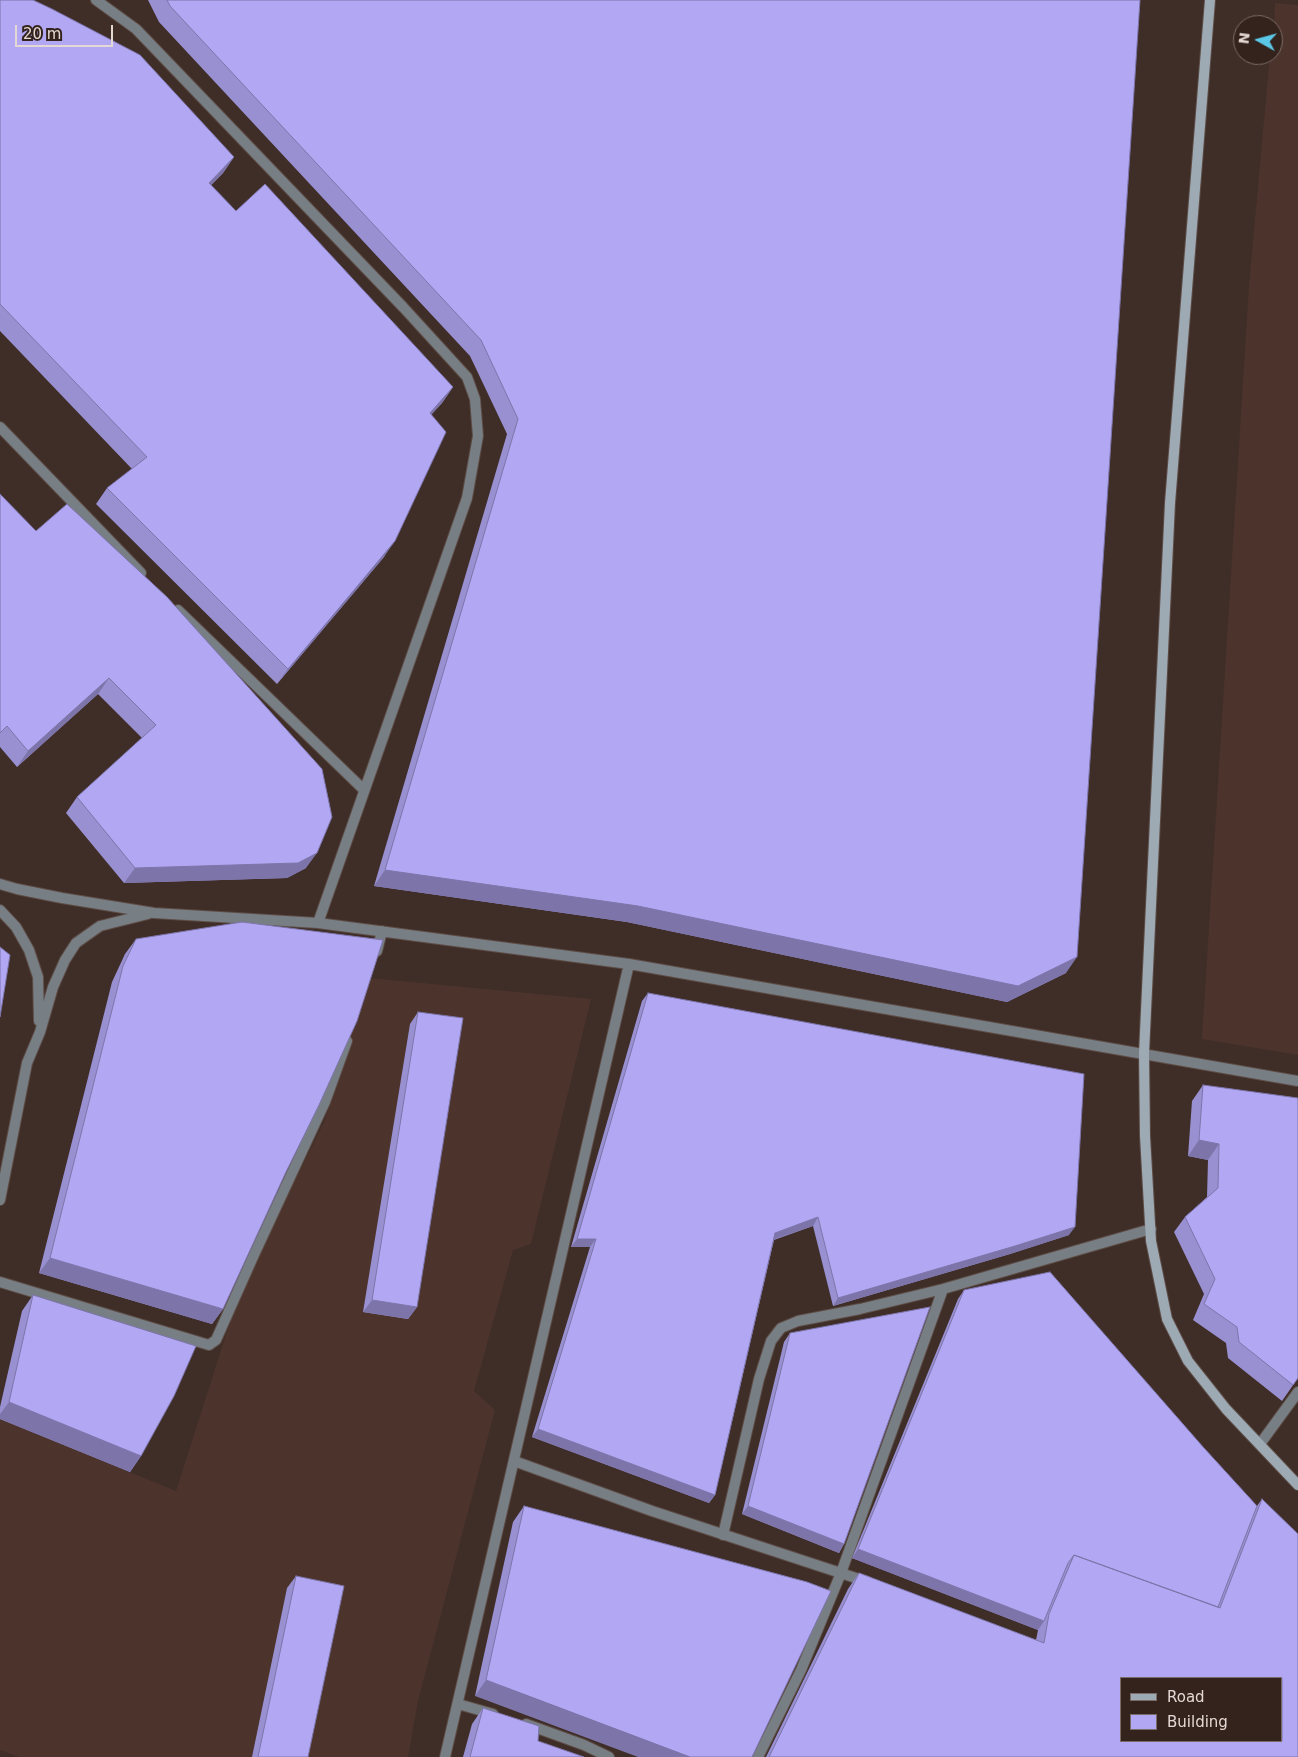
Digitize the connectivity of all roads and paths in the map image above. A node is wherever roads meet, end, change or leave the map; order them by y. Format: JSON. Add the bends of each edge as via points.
{"nodes":[{"id":1,"x":96,"y":0,"type":"edge"},
{"id":2,"x":1210,"y":0,"type":"edge"},
{"id":3,"x":0,"y":428,"type":"edge"},
{"id":4,"x":146,"y":579,"type":"edge"},
{"id":5,"x":174,"y":606,"type":"edge"},
{"id":6,"x":364,"y":790,"type":"junction"},
{"id":7,"x":0,"y":884,"type":"edge"},
{"id":8,"x":0,"y":910,"type":"edge"},
{"id":9,"x":154,"y":913,"type":"junction"},
{"id":10,"x":318,"y":923,"type":"junction"},
{"id":11,"x":382,"y":931,"type":"junction"},
{"id":12,"x":374,"y":958,"type":"edge"},
{"id":13,"x":629,"y":964,"type":"junction"},
{"id":14,"x":40,"y":1032,"type":"junction"},
{"id":15,"x":350,"y":1032,"type":"edge"},
{"id":16,"x":1144,"y":1053,"type":"junction"},
{"id":17,"x":1298,"y":1081,"type":"edge"},
{"id":18,"x":0,"y":1200,"type":"edge"},
{"id":19,"x":1151,"y":1229,"type":"junction"},
{"id":20,"x":0,"y":1282,"type":"edge"},
{"id":21,"x":943,"y":1289,"type":"junction"},
{"id":22,"x":1298,"y":1392,"type":"edge"},
{"id":23,"x":1260,"y":1444,"type":"junction"},
{"id":24,"x":514,"y":1461,"type":"junction"},
{"id":25,"x":1298,"y":1485,"type":"edge"},
{"id":26,"x":723,"y":1535,"type":"junction"},
{"id":27,"x":841,"y":1573,"type":"junction"},
{"id":28,"x":879,"y":1585,"type":"edge"},
{"id":29,"x":458,"y":1704,"type":"junction"},
{"id":30,"x":445,"y":1757,"type":"edge"},
{"id":31,"x":609,"y":1757,"type":"edge"},
{"id":32,"x":758,"y":1757,"type":"edge"}],
"edges":[{"from":1,"to":6,"type":"street","via":[[136,29],[396,299],[467,377],[475,399],[478,436],[467,498]]},
{"from":2,"to":16,"type":"main road","via":[[1170,503]]},
{"from":3,"to":4,"type":"street"},
{"from":5,"to":6,"type":"street"},
{"from":6,"to":10,"type":"street"},
{"from":7,"to":9,"type":"street"},
{"from":8,"to":14,"type":"street","via":[[16,927],[30,950],[38,977]]},
{"from":9,"to":10,"type":"street"},
{"from":9,"to":14,"type":"street","via":[[100,926],[76,943],[53,987]]},
{"from":10,"to":11,"type":"street"},
{"from":11,"to":12,"type":"street"},
{"from":11,"to":13,"type":"street"},
{"from":13,"to":16,"type":"street"},
{"from":13,"to":24,"type":"street"},
{"from":14,"to":18,"type":"street","via":[[28,1064]]},
{"from":15,"to":20,"type":"street","via":[[325,1102],[216,1340],[209,1345]]},
{"from":16,"to":17,"type":"street"},
{"from":16,"to":19,"type":"main road"},
{"from":19,"to":21,"type":"street"},
{"from":19,"to":23,"type":"main road","via":[[1167,1319],[1188,1361],[1226,1409]]},
{"from":21,"to":26,"type":"street","via":[[798,1321],[781,1328],[771,1340],[759,1380]]},
{"from":21,"to":27,"type":"street"},
{"from":22,"to":23,"type":"street"},
{"from":23,"to":25,"type":"main road"},
{"from":24,"to":26,"type":"street"},
{"from":24,"to":29,"type":"street"},
{"from":26,"to":27,"type":"street"},
{"from":27,"to":28,"type":"street"},
{"from":27,"to":32,"type":"street","via":[[801,1670]]},
{"from":29,"to":30,"type":"street"},
{"from":29,"to":31,"type":"street","via":[[508,1718]]}]}
